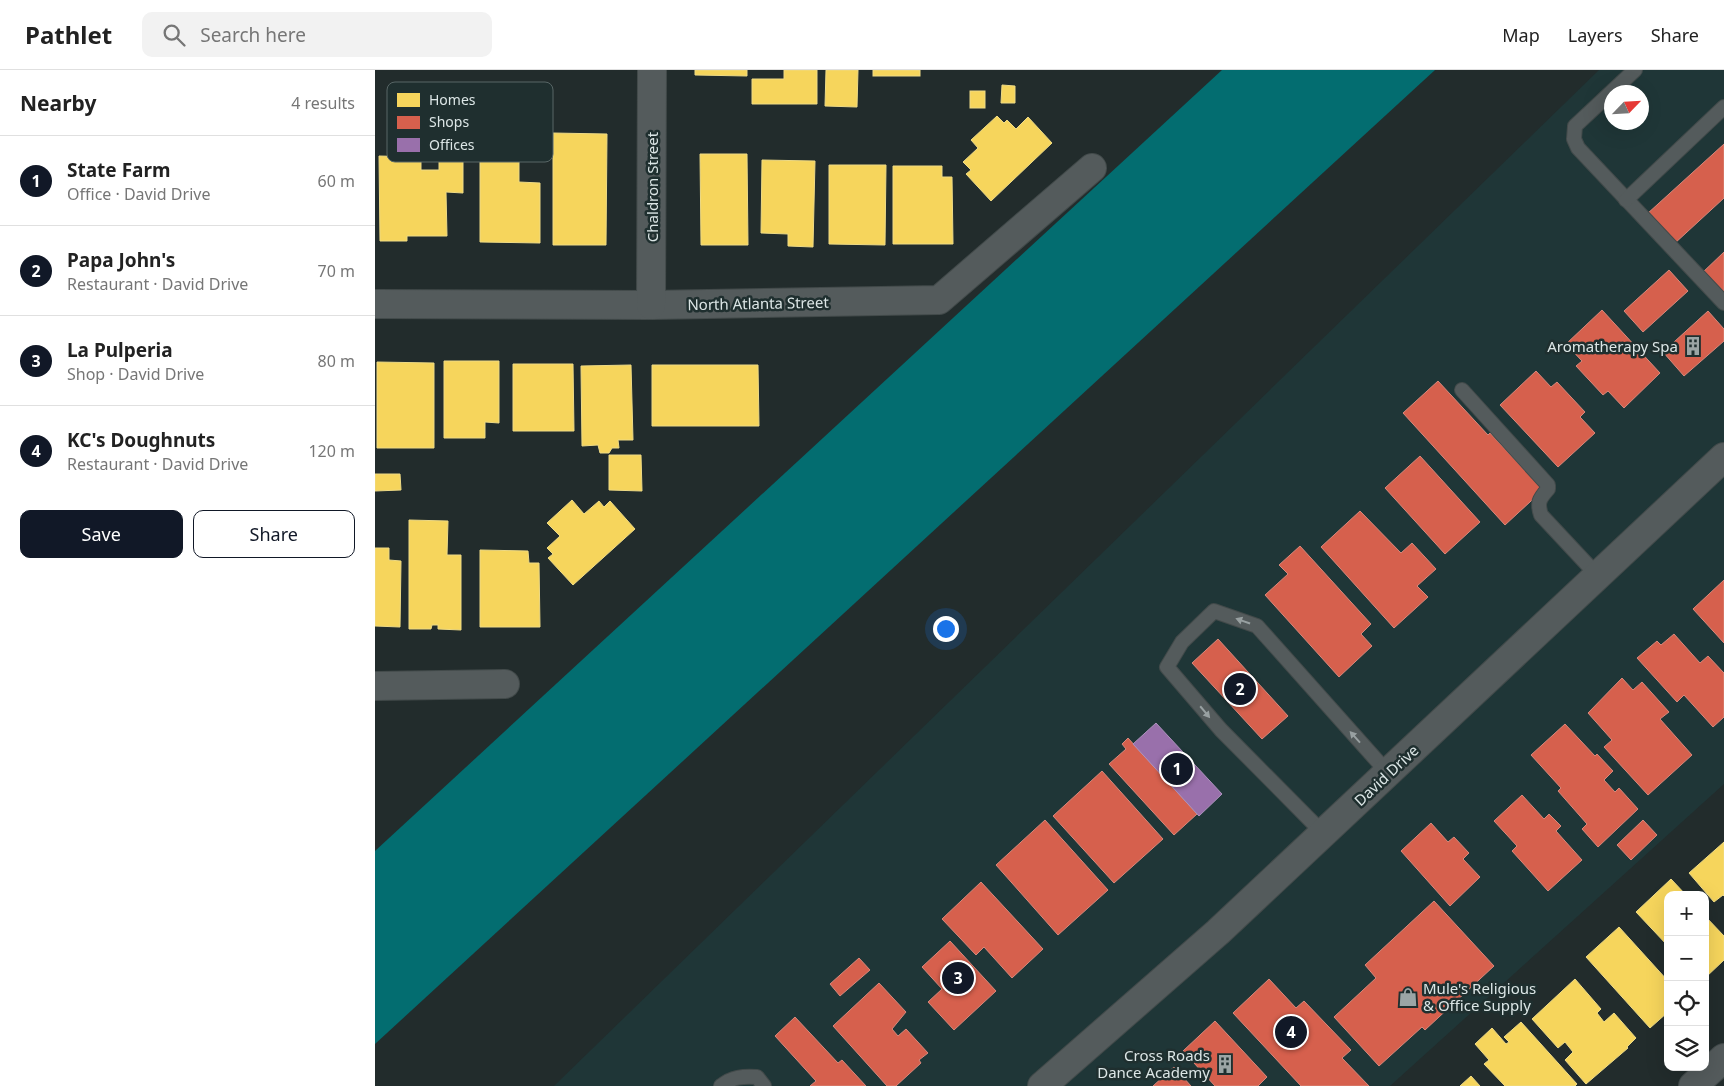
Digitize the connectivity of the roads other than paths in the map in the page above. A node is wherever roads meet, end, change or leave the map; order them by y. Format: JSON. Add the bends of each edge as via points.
{"nodes":[{"id":1,"x":652,"y":70,"type":"edge"},
{"id":2,"x":1635,"y":70,"type":"edge"},
{"id":3,"x":1724,"y":107,"type":"edge"},
{"id":4,"x":1091,"y":168,"type":"dead end"},
{"id":5,"x":1626,"y":200,"type":"junction"},
{"id":6,"x":1724,"y":303,"type":"edge"},
{"id":7,"x":375,"y":304,"type":"edge"},
{"id":8,"x":651,"y":305,"type":"junction"},
{"id":9,"x":1462,"y":390,"type":"dead end"},
{"id":10,"x":1724,"y":457,"type":"edge"},
{"id":11,"x":1598,"y":576,"type":"junction"},
{"id":12,"x":505,"y":684,"type":"dead end"},
{"id":13,"x":375,"y":686,"type":"edge"},
{"id":14,"x":1387,"y":773,"type":"junction"},
{"id":15,"x":1323,"y":833,"type":"junction"},
{"id":16,"x":1724,"y":1058,"type":"edge"},
{"id":17,"x":721,"y":1086,"type":"edge"},
{"id":18,"x":764,"y":1086,"type":"edge"},
{"id":19,"x":1042,"y":1086,"type":"edge"},
{"id":20,"x":1693,"y":1086,"type":"edge"}],
"edges":[{"from":1,"to":8,"type":"street","name":"Chaldron Street"},
{"from":2,"to":5,"type":"lane","via":[[1575,126],[1574,139],[1578,148]]},
{"from":3,"to":5,"type":"lane"},
{"from":4,"to":8,"type":"street","name":"North Atlanta Street","via":[[939,300]]},
{"from":5,"to":6,"type":"lane"},
{"from":7,"to":8,"type":"street","name":"North Atlanta Street"},
{"from":9,"to":11,"type":"lane","via":[[1548,484],[1548,489],[1539,499],[1541,515]]},
{"from":10,"to":11,"type":"street","name":"David Drive"},
{"from":11,"to":14,"type":"street","name":"David Drive"},
{"from":12,"to":13,"type":"street"},
{"from":14,"to":15,"type":"street","name":"David Drive"},
{"from":14,"to":15,"type":"lane","one_way":true,"via":[[1257,626],[1214,611],[1182,642],[1167,667],[1221,730]]},
{"from":15,"to":19,"type":"street","name":"David Drive","via":[[1218,932]]},
{"from":16,"to":20,"type":"street"},
{"from":17,"to":18,"type":"lane","via":[[740,1076],[757,1077]]}]}
